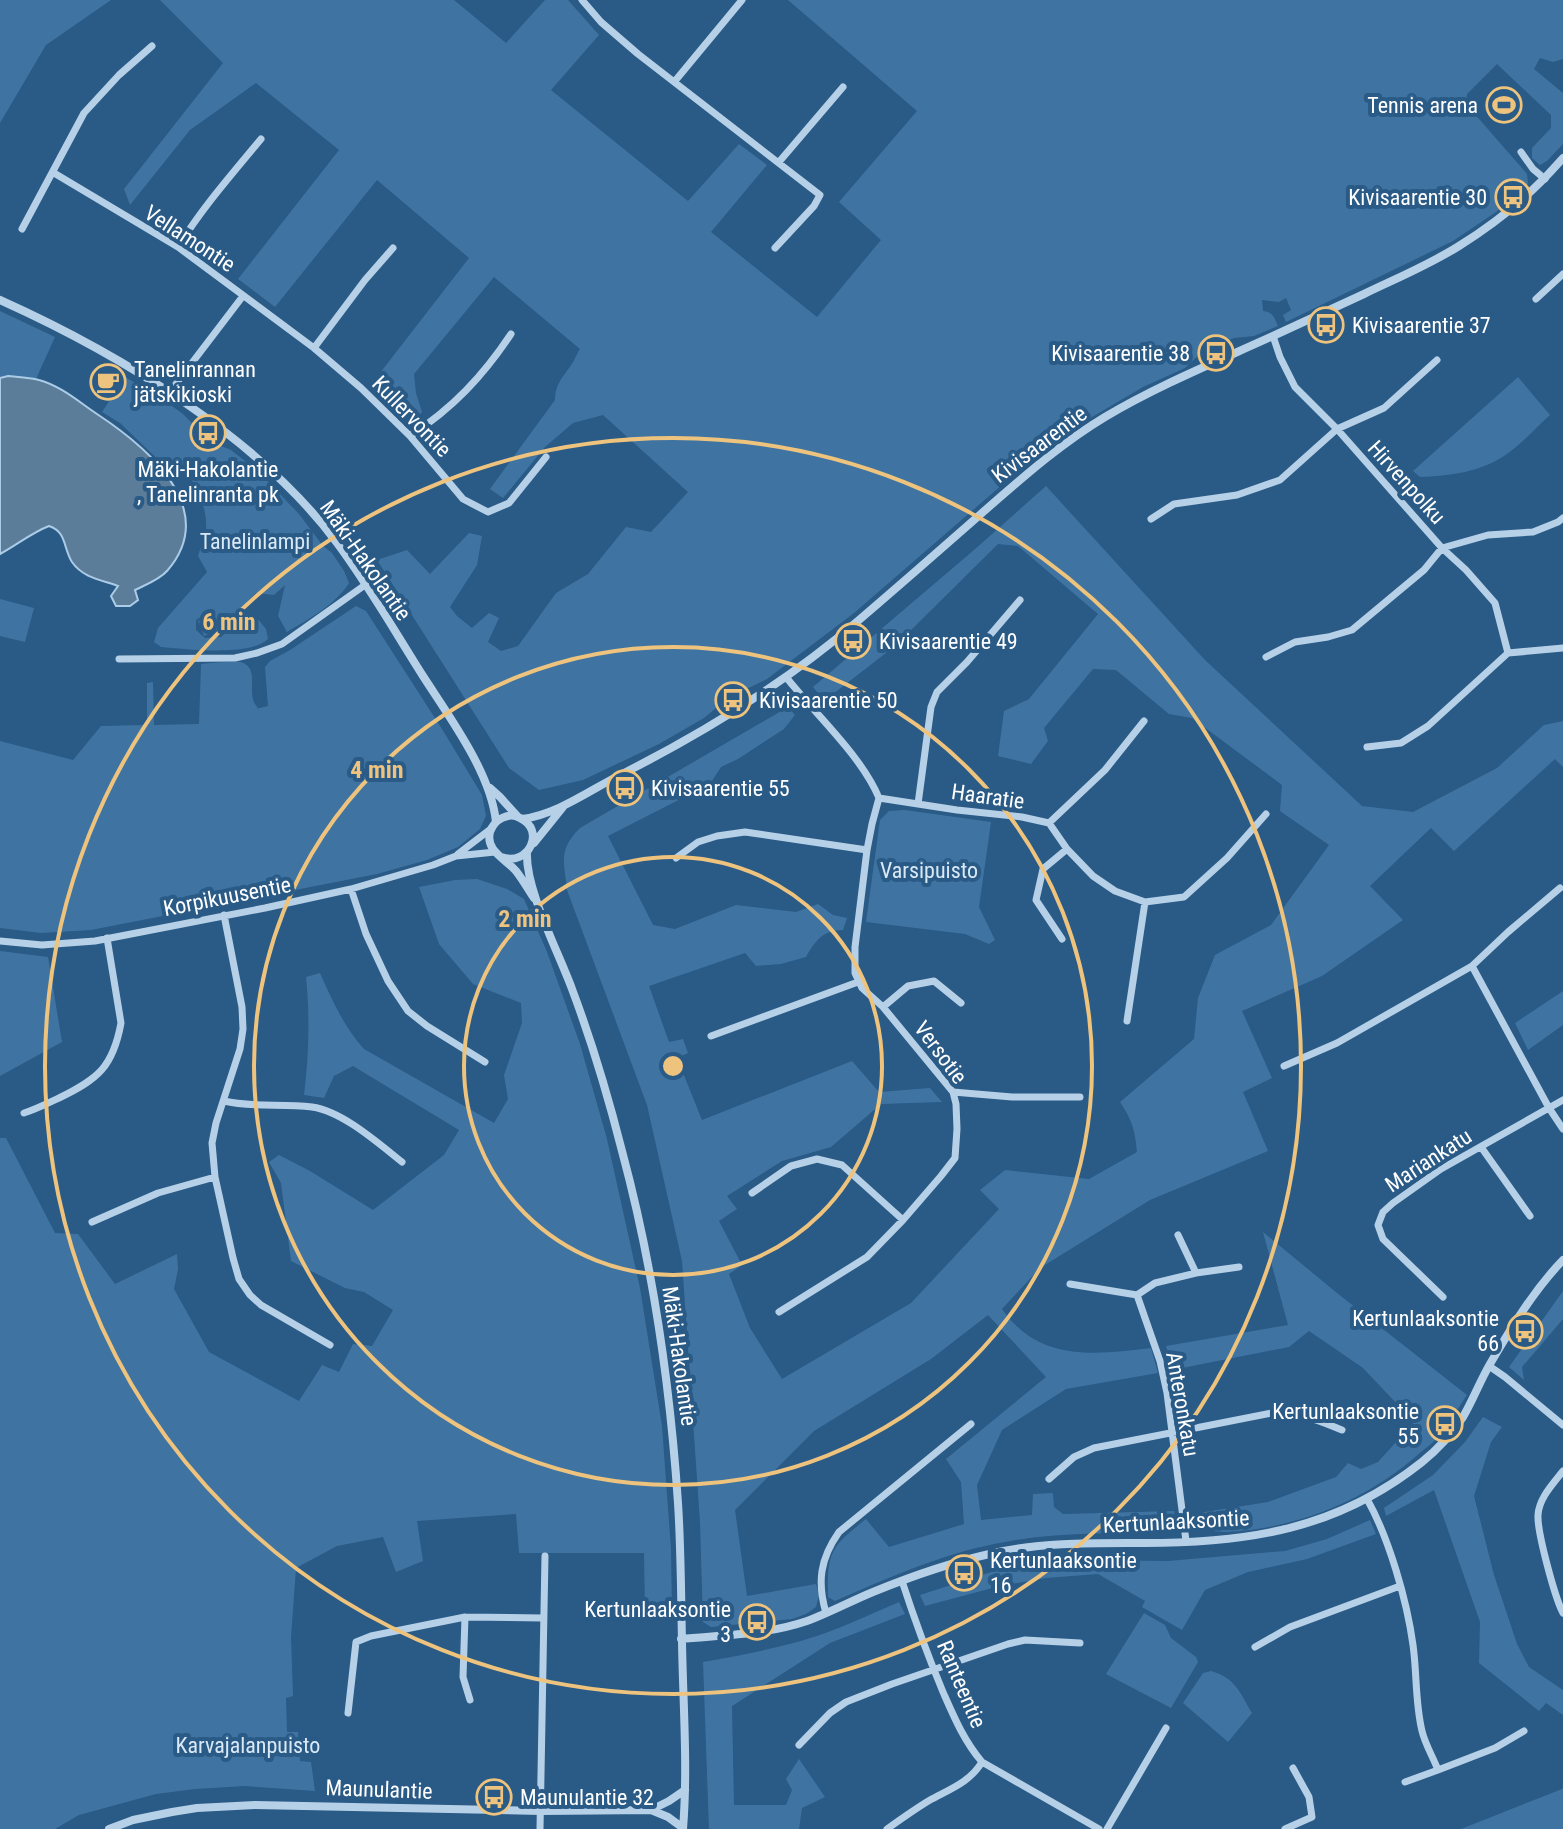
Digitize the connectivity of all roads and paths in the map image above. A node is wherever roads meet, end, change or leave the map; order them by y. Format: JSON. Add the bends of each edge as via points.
{"nodes":[{"id":1,"x":582,"y":0,"type":"edge"},
{"id":2,"x":742,"y":0,"type":"edge"},
{"id":3,"x":152,"y":46,"type":"dead end"},
{"id":4,"x":675,"y":81,"type":"junction"},
{"id":5,"x":843,"y":87,"type":"dead end"},
{"id":6,"x":261,"y":139,"type":"dead end"},
{"id":7,"x":1521,"y":152,"type":"dead end"},
{"id":8,"x":1563,"y":158,"type":"edge"},
{"id":9,"x":779,"y":162,"type":"junction"},
{"id":10,"x":54,"y":173,"type":"junction"},
{"id":11,"x":1545,"y":179,"type":"junction"},
{"id":12,"x":22,"y":229,"type":"dead end"},
{"id":13,"x":178,"y":247,"type":"junction"},
{"id":14,"x":393,"y":248,"type":"dead end"},
{"id":15,"x":775,"y":248,"type":"dead end"},
{"id":16,"x":1563,"y":274,"type":"edge"},
{"id":17,"x":243,"y":296,"type":"junction"},
{"id":18,"x":1536,"y":299,"type":"dead end"},
{"id":19,"x":0,"y":300,"type":"edge"},
{"id":20,"x":511,"y":334,"type":"dead end"},
{"id":21,"x":1273,"y":336,"type":"junction"},
{"id":22,"x":314,"y":348,"type":"junction"},
{"id":23,"x":1437,"y":360,"type":"dead end"},
{"id":24,"x":169,"y":393,"type":"junction"},
{"id":25,"x":1337,"y":429,"type":"junction"},
{"id":26,"x":410,"y":436,"type":"junction"},
{"id":27,"x":546,"y":457,"type":"dead end"},
{"id":28,"x":1563,"y":518,"type":"edge"},
{"id":29,"x":1151,"y":519,"type":"dead end"},
{"id":30,"x":1442,"y":548,"type":"junction"},
{"id":31,"x":365,"y":585,"type":"junction"},
{"id":32,"x":1020,"y":600,"type":"dead end"},
{"id":33,"x":1563,"y":648,"type":"edge"},
{"id":34,"x":1508,"y":653,"type":"junction"},
{"id":35,"x":1266,"y":657,"type":"dead end"},
{"id":36,"x":119,"y":659,"type":"dead end"},
{"id":37,"x":786,"y":677,"type":"junction"},
{"id":38,"x":1144,"y":721,"type":"dead end"},
{"id":39,"x":1367,"y":747,"type":"dead end"},
{"id":40,"x":489,"y":788,"type":"junction"},
{"id":41,"x":879,"y":798,"type":"junction"},
{"id":42,"x":918,"y":804,"type":"junction"},
{"id":43,"x":565,"y":805,"type":"junction"},
{"id":44,"x":1266,"y":814,"type":"dead end"},
{"id":45,"x":520,"y":818,"type":"junction"},
{"id":46,"x":1049,"y":823,"type":"junction"},
{"id":47,"x":494,"y":825,"type":"junction"},
{"id":48,"x":1067,"y":849,"type":"junction"},
{"id":49,"x":529,"y":850,"type":"junction"},
{"id":50,"x":867,"y":850,"type":"junction"},
{"id":51,"x":498,"y":854,"type":"junction"},
{"id":52,"x":456,"y":856,"type":"junction"},
{"id":53,"x":676,"y":858,"type":"dead end"},
{"id":54,"x":1560,"y":888,"type":"dead end"},
{"id":55,"x":351,"y":889,"type":"junction"},
{"id":56,"x":1145,"y":902,"type":"junction"},
{"id":57,"x":539,"y":905,"type":"junction"},
{"id":58,"x":224,"y":915,"type":"junction"},
{"id":59,"x":107,"y":938,"type":"junction"},
{"id":60,"x":1062,"y":939,"type":"dead end"},
{"id":61,"x":0,"y":941,"type":"edge"},
{"id":62,"x":1472,"y":966,"type":"junction"},
{"id":63,"x":858,"y":982,"type":"junction"},
{"id":64,"x":961,"y":1003,"type":"dead end"},
{"id":65,"x":883,"y":1007,"type":"junction"},
{"id":66,"x":1127,"y":1021,"type":"dead end"},
{"id":67,"x":711,"y":1036,"type":"dead end"},
{"id":68,"x":485,"y":1062,"type":"dead end"},
{"id":69,"x":1284,"y":1066,"type":"dead end"},
{"id":70,"x":953,"y":1092,"type":"junction"},
{"id":71,"x":1080,"y":1097,"type":"dead end"},
{"id":72,"x":1563,"y":1100,"type":"edge"},
{"id":73,"x":224,"y":1101,"type":"junction"},
{"id":74,"x":1549,"y":1108,"type":"junction"},
{"id":75,"x":24,"y":1113,"type":"dead end"},
{"id":76,"x":1563,"y":1129,"type":"edge"},
{"id":77,"x":1481,"y":1147,"type":"junction"},
{"id":78,"x":402,"y":1162,"type":"dead end"},
{"id":79,"x":215,"y":1177,"type":"junction"},
{"id":80,"x":752,"y":1193,"type":"dead end"},
{"id":81,"x":1530,"y":1216,"type":"dead end"},
{"id":82,"x":903,"y":1220,"type":"junction"},
{"id":83,"x":92,"y":1222,"type":"dead end"},
{"id":84,"x":1178,"y":1235,"type":"dead end"},
{"id":85,"x":1563,"y":1260,"type":"edge"},
{"id":86,"x":1239,"y":1267,"type":"dead end"},
{"id":87,"x":1196,"y":1273,"type":"junction"},
{"id":88,"x":1070,"y":1284,"type":"dead end"},
{"id":89,"x":1137,"y":1295,"type":"junction"},
{"id":90,"x":1443,"y":1297,"type":"dead end"},
{"id":91,"x":779,"y":1312,"type":"dead end"},
{"id":92,"x":330,"y":1345,"type":"dead end"},
{"id":93,"x":1489,"y":1366,"type":"junction"},
{"id":94,"x":1561,"y":1420,"type":"edge"},
{"id":95,"x":971,"y":1424,"type":"dead end"},
{"id":96,"x":1342,"y":1430,"type":"dead end"},
{"id":97,"x":1172,"y":1432,"type":"junction"},
{"id":98,"x":1563,"y":1471,"type":"edge"},
{"id":99,"x":1049,"y":1479,"type":"dead end"},
{"id":100,"x":1367,"y":1499,"type":"junction"},
{"id":101,"x":1186,"y":1541,"type":"junction"},
{"id":102,"x":545,"y":1556,"type":"dead end"},
{"id":103,"x":902,"y":1581,"type":"junction"},
{"id":104,"x":1400,"y":1586,"type":"junction"},
{"id":105,"x":826,"y":1613,"type":"junction"},
{"id":106,"x":1563,"y":1613,"type":"edge"},
{"id":107,"x":465,"y":1617,"type":"junction"},
{"id":108,"x":543,"y":1618,"type":"junction"},
{"id":109,"x":681,"y":1639,"type":"junction"},
{"id":110,"x":1080,"y":1643,"type":"dead end"},
{"id":111,"x":1255,"y":1647,"type":"dead end"},
{"id":112,"x":934,"y":1669,"type":"junction"},
{"id":113,"x":470,"y":1700,"type":"dead end"},
{"id":114,"x":348,"y":1713,"type":"dead end"},
{"id":115,"x":1166,"y":1728,"type":"dead end"},
{"id":116,"x":1524,"y":1731,"type":"dead end"},
{"id":117,"x":799,"y":1745,"type":"dead end"},
{"id":118,"x":982,"y":1762,"type":"junction"},
{"id":119,"x":1293,"y":1768,"type":"dead end"},
{"id":120,"x":1438,"y":1770,"type":"junction"},
{"id":121,"x":1405,"y":1782,"type":"dead end"},
{"id":122,"x":685,"y":1790,"type":"junction"},
{"id":123,"x":651,"y":1810,"type":"junction"},
{"id":124,"x":541,"y":1811,"type":"junction"},
{"id":125,"x":109,"y":1829,"type":"edge"},
{"id":126,"x":540,"y":1829,"type":"edge"},
{"id":127,"x":683,"y":1829,"type":"edge"},
{"id":128,"x":887,"y":1829,"type":"edge"},
{"id":129,"x":1099,"y":1829,"type":"edge"},
{"id":130,"x":1107,"y":1829,"type":"edge"},
{"id":131,"x":1285,"y":1829,"type":"edge"}],
"edges":[{"from":1,"to":4,"type":"street","via":[[601,22]]},
{"from":2,"to":4,"type":"street"},
{"from":3,"to":10,"type":"street","via":[[84,113]]},
{"from":4,"to":9,"type":"street"},
{"from":5,"to":9,"type":"street"},
{"from":6,"to":13,"type":"street"},
{"from":7,"to":11,"type":"street"},
{"from":8,"to":11,"type":"street","name":"Kivisaarentie"},
{"from":9,"to":15,"type":"street","via":[[820,195]]},
{"from":10,"to":12,"type":"street"},
{"from":10,"to":13,"type":"street","name":"Vellamontie"},
{"from":11,"to":21,"type":"street","name":"Kivisaarentie","via":[[1458,247]]},
{"from":13,"to":17,"type":"street","name":"Vellamontie"},
{"from":14,"to":22,"type":"street"},
{"from":16,"to":18,"type":"street"},
{"from":17,"to":22,"type":"street","name":"Kullervontie"},
{"from":17,"to":24,"type":"street","name":"Vellamontie"},
{"from":19,"to":24,"type":"street","name":"Mäki-Hakolantie"},
{"from":20,"to":26,"type":"street","via":[[470,387]]},
{"from":21,"to":25,"type":"street","name":"Hirvenpolku","via":[[1295,387]]},
{"from":21,"to":37,"type":"street","name":"Kivisaarentie","via":[[1150,392],[1070,440]]},
{"from":22,"to":26,"type":"street","name":"Kullervontie"},
{"from":23,"to":25,"type":"street","via":[[1384,408]]},
{"from":24,"to":31,"type":"street","name":"Mäki-Hakolantie","via":[[284,483],[337,543]]},
{"from":25,"to":29,"type":"street","via":[[1280,480],[1237,495],[1174,504]]},
{"from":25,"to":30,"type":"street","name":"Hirvenpolku"},
{"from":26,"to":27,"type":"street","name":"Kullervontie","via":[[463,499],[488,512],[509,503]]},
{"from":28,"to":30,"type":"street","via":[[1533,532],[1488,535]]},
{"from":30,"to":34,"type":"street","name":"Hirvenpolku","via":[[1495,603]]},
{"from":30,"to":35,"type":"street","via":[[1424,570],[1352,630],[1295,642]]},
{"from":31,"to":36,"type":"street","via":[[282,644],[257,653],[235,658]]},
{"from":31,"to":40,"type":"street","name":"Mäki-Hakolantie"},
{"from":32,"to":42,"type":"street","via":[[937,692]]},
{"from":33,"to":34,"type":"street"},
{"from":34,"to":39,"type":"street","via":[[1428,726],[1401,743]]},
{"from":37,"to":41,"type":"street","via":[[862,766]]},
{"from":37,"to":43,"type":"street","name":"Kivisaarentie","via":[[703,731]]},
{"from":38,"to":46,"type":"street","via":[[1105,770]]},
{"from":40,"to":45,"type":"street","name":"Mäki-Hakolantie"},
{"from":40,"to":47,"type":"street","name":"Mäki-Hakolantie"},
{"from":41,"to":42,"type":"street","name":"Haaratie"},
{"from":41,"to":50,"type":"street"},
{"from":42,"to":46,"type":"street","name":"Haaratie"},
{"from":43,"to":45,"type":"street","name":"Kivisaarentie"},
{"from":43,"to":49,"type":"street","name":"Kivisaarentie"},
{"from":44,"to":56,"type":"street","via":[[1184,897]]},
{"from":45,"to":47,"type":"street","via":[[506,816]]},
{"from":45,"to":49,"type":"street","via":[[533,834]]},
{"from":46,"to":48,"type":"street","name":"Haaratie"},
{"from":47,"to":51,"type":"street","via":[[490,840]]},
{"from":47,"to":52,"type":"street","name":"Korpikuusentie"},
{"from":48,"to":56,"type":"street","name":"Haaratie","via":[[1115,891]]},
{"from":48,"to":60,"type":"street","via":[[1043,869],[1036,900]]},
{"from":49,"to":51,"type":"street","via":[[515,859]]},
{"from":49,"to":57,"type":"street","name":"Mäki-Hakolantie","via":[[527,867]]},
{"from":50,"to":53,"type":"street","via":[[745,832],[698,842]]},
{"from":50,"to":63,"type":"street","via":[[855,947]]},
{"from":51,"to":52,"type":"street","name":"Korpikuusentie"},
{"from":51,"to":57,"type":"street","name":"Mäki-Hakolantie"},
{"from":52,"to":55,"type":"street","name":"Korpikuusentie"},
{"from":54,"to":62,"type":"street"},
{"from":55,"to":58,"type":"street","name":"Korpikuusentie"},
{"from":55,"to":68,"type":"street","via":[[371,946],[408,1011]]},
{"from":56,"to":66,"type":"street"},
{"from":57,"to":109,"type":"street","name":"Mäki-Hakolantie","via":[[601,1074],[658,1316],[679,1507]]},
{"from":58,"to":59,"type":"street","name":"Korpikuusentie"},
{"from":58,"to":73,"type":"street","via":[[243,1029]]},
{"from":59,"to":61,"type":"street","name":"Korpikuusentie","via":[[42,945]]},
{"from":59,"to":75,"type":"street","via":[[121,1023],[107,1063],[93,1080]]},
{"from":62,"to":69,"type":"street","via":[[1337,1043]]},
{"from":62,"to":74,"type":"street"},
{"from":63,"to":65,"type":"street","name":"Versotie"},
{"from":63,"to":67,"type":"street"},
{"from":64,"to":65,"type":"street","via":[[934,981],[908,986]]},
{"from":65,"to":70,"type":"street","name":"Versotie"},
{"from":70,"to":71,"type":"street"},
{"from":70,"to":82,"type":"street","name":"Versotie","via":[[955,1158]]},
{"from":72,"to":74,"type":"street","name":"Mariankatu"},
{"from":73,"to":78,"type":"street","via":[[329,1112]]},
{"from":73,"to":79,"type":"street","via":[[212,1143]]},
{"from":74,"to":76,"type":"street"},
{"from":74,"to":77,"type":"street","name":"Mariankatu"},
{"from":77,"to":81,"type":"street"},
{"from":77,"to":90,"type":"street","name":"Mariankatu","via":[[1393,1203],[1378,1225],[1383,1239]]},
{"from":79,"to":83,"type":"street","via":[[158,1193]]},
{"from":79,"to":92,"type":"street","via":[[239,1279],[261,1305]]},
{"from":80,"to":82,"type":"street","via":[[791,1166],[817,1159],[842,1165]]},
{"from":82,"to":91,"type":"street","name":"Versotie","via":[[867,1257]]},
{"from":84,"to":87,"type":"street"},
{"from":85,"to":93,"type":"street","name":"Kertunlaaksontie"},
{"from":86,"to":87,"type":"street"},
{"from":87,"to":89,"type":"street","via":[[1155,1283]]},
{"from":88,"to":89,"type":"street"},
{"from":89,"to":97,"type":"street","name":"Anteronkatu","via":[[1160,1361]]},
{"from":93,"to":94,"type":"street"},
{"from":93,"to":100,"type":"street","name":"Kertunlaaksontie","via":[[1446,1440]]},
{"from":95,"to":105,"type":"street","via":[[839,1532],[823,1563]]},
{"from":96,"to":97,"type":"street","via":[[1290,1412]]},
{"from":97,"to":99,"type":"street","via":[[1094,1448]]},
{"from":97,"to":101,"type":"street","name":"Anteronkatu"},
{"from":98,"to":106,"type":"street","via":[[1538,1515]]},
{"from":100,"to":101,"type":"street","name":"Kertunlaaksontie","via":[[1291,1529]]},
{"from":100,"to":104,"type":"street"},
{"from":101,"to":103,"type":"street","name":"Kertunlaaksontie","via":[[1016,1548]]},
{"from":102,"to":108,"type":"street"},
{"from":103,"to":105,"type":"street","name":"Kertunlaaksontie"},
{"from":103,"to":112,"type":"street","name":"Ranteentie"},
{"from":104,"to":111,"type":"street","via":[[1290,1627]]},
{"from":104,"to":120,"type":"street","via":[[1414,1648],[1423,1734]]},
{"from":105,"to":109,"type":"street","name":"Kertunlaaksontie","via":[[772,1631]]},
{"from":107,"to":108,"type":"street"},
{"from":107,"to":113,"type":"street","via":[[463,1677]]},
{"from":107,"to":114,"type":"street","via":[[356,1642]]},
{"from":108,"to":124,"type":"street"},
{"from":109,"to":122,"type":"street","name":"Mäki-Hakolantie"},
{"from":110,"to":112,"type":"street","via":[[1025,1640]]},
{"from":112,"to":117,"type":"street","via":[[846,1702]]},
{"from":112,"to":118,"type":"street","name":"Ranteentie","via":[[959,1728]]},
{"from":115,"to":130,"type":"street"},
{"from":116,"to":120,"type":"street"},
{"from":118,"to":128,"type":"street","via":[[964,1782]]},
{"from":118,"to":129,"type":"street","name":"Ranteentie"},
{"from":119,"to":131,"type":"street","via":[[1309,1797],[1312,1817]]},
{"from":120,"to":121,"type":"street"},
{"from":122,"to":123,"type":"street","name":"Maunulantie"},
{"from":122,"to":127,"type":"street","name":"Mäki-Hakolantie"},
{"from":123,"to":124,"type":"street","name":"Maunulantie"},
{"from":123,"to":127,"type":"street","name":"Maunulantie"},
{"from":124,"to":125,"type":"street","name":"Maunulantie","via":[[255,1805],[172,1812]]},
{"from":124,"to":126,"type":"street"}]}
